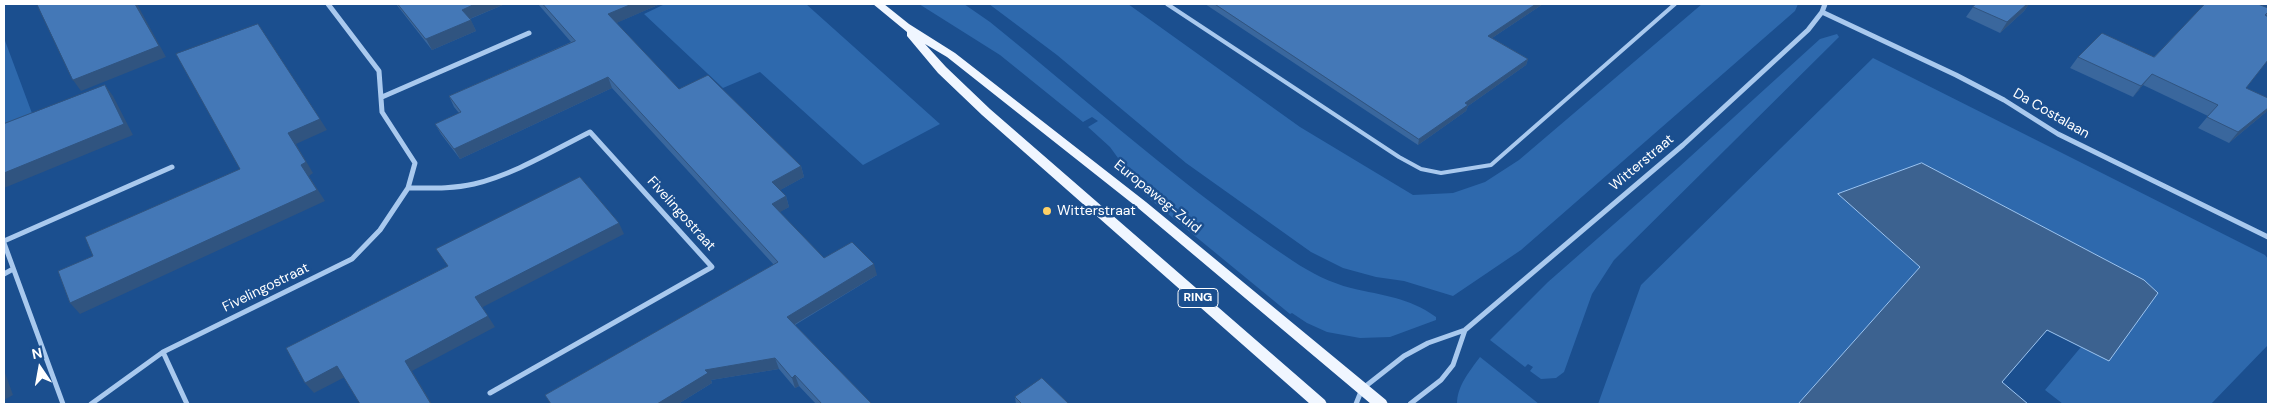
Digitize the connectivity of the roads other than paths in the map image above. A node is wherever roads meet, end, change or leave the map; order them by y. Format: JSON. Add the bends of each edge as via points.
{"nodes":[{"id":1,"x":328,"y":4,"type":"edge"},
{"id":2,"x":878,"y":4,"type":"edge"},
{"id":3,"x":1167,"y":4,"type":"edge"},
{"id":4,"x":1675,"y":4,"type":"edge"},
{"id":5,"x":1825,"y":4,"type":"edge"},
{"id":6,"x":1822,"y":12,"type":"junction"},
{"id":7,"x":905,"y":26,"type":"junction"},
{"id":8,"x":529,"y":33,"type":"dead end"},
{"id":9,"x":382,"y":97,"type":"junction"},
{"id":10,"x":172,"y":167,"type":"dead end"},
{"id":11,"x":408,"y":188,"type":"junction"},
{"id":12,"x":2268,"y":237,"type":"edge"},
{"id":13,"x":4,"y":242,"type":"edge"},
{"id":14,"x":14,"y":269,"type":"junction"},
{"id":15,"x":4,"y":274,"type":"edge"},
{"id":16,"x":1465,"y":330,"type":"junction"},
{"id":17,"x":163,"y":352,"type":"junction"},
{"id":18,"x":1362,"y":389,"type":"junction"},
{"id":19,"x":490,"y":393,"type":"dead end"},
{"id":20,"x":63,"y":404,"type":"edge"},
{"id":21,"x":91,"y":404,"type":"edge"},
{"id":22,"x":187,"y":404,"type":"edge"},
{"id":23,"x":1320,"y":404,"type":"edge"},
{"id":24,"x":1356,"y":404,"type":"edge"},
{"id":25,"x":1381,"y":404,"type":"edge"},
{"id":26,"x":1410,"y":404,"type":"edge"}],
"edges":[{"from":1,"to":9,"type":"street","name":"Fivelingostraat","via":[[378,71]]},
{"from":2,"to":7,"type":"main road","name":"Europaweg-Zuid","number":"RING"},
{"from":3,"to":4,"type":"lane","via":[[1399,157],[1421,169],[1442,173],[1491,165]]},
{"from":5,"to":6,"type":"street","name":"Witterstraat"},
{"from":6,"to":12,"type":"street","name":"Da Costalaan","via":[[1956,75],[2058,134]]},
{"from":6,"to":16,"type":"street","name":"Witterstraat","via":[[1808,30],[1683,144]]},
{"from":7,"to":18,"type":"main road","name":"Europaweg-Zuid","number":"RING","via":[[951,55],[1142,205]]},
{"from":7,"to":23,"type":"main road","name":"Europaweg-Zuid","number":"RING","via":[[942,70],[986,112]]},
{"from":8,"to":9,"type":"street"},
{"from":9,"to":11,"type":"street","name":"Fivelingostraat","via":[[382,112],[415,163]]},
{"from":10,"to":13,"type":"street"},
{"from":11,"to":17,"type":"street","name":"Fivelingostraat","via":[[380,230],[352,259]]},
{"from":11,"to":19,"type":"street","name":"Fivelingostraat","via":[[473,184],[498,176],[590,132],[712,267]]},
{"from":13,"to":14,"type":"street"},
{"from":14,"to":15,"type":"street"},
{"from":14,"to":20,"type":"street"},
{"from":16,"to":18,"type":"street","name":"Witterstraat","via":[[1428,343],[1404,356]]},
{"from":16,"to":26,"type":"street","via":[[1453,366],[1441,380]]},
{"from":17,"to":21,"type":"street","name":"Fivelingostraat"},
{"from":17,"to":22,"type":"street"},
{"from":18,"to":24,"type":"street"},
{"from":18,"to":25,"type":"main road","name":"Europaweg-Zuid","number":"RING"}]}
